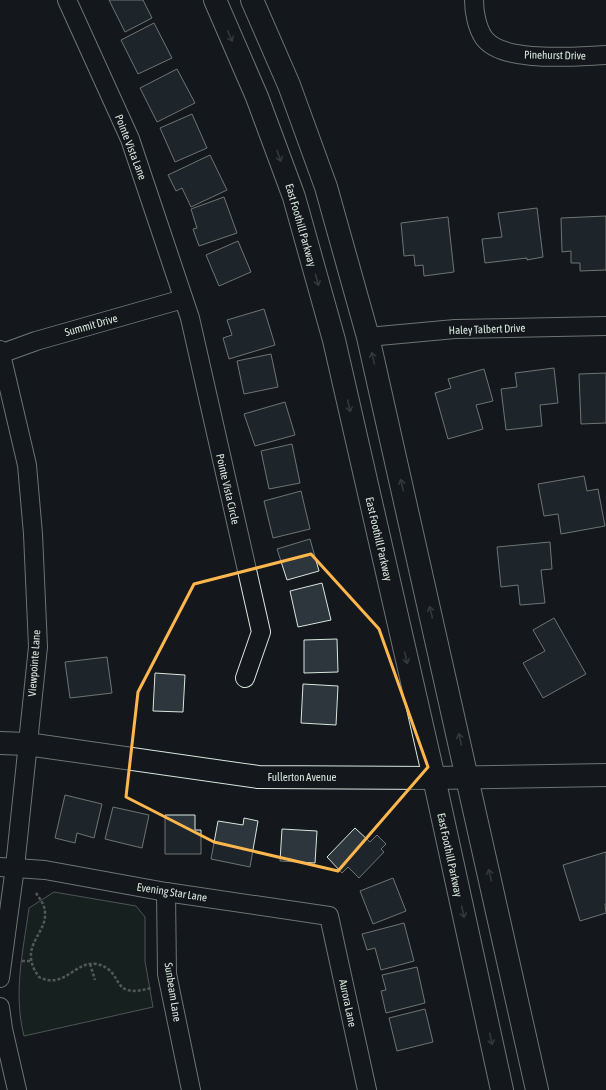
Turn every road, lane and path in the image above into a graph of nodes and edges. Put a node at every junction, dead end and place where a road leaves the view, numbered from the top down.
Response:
1 (66, 0) edge
2 (215, 0) edge
3 (252, 0) edge
4 (474, 0) edge
5 (606, 55) edge
6 (183, 299) junction
7 (606, 326) edge
8 (368, 337) junction
9 (0, 353) edge
10 (245, 678) dead end
11 (0, 744) edge
12 (27, 744) junction
13 (606, 775) edge
14 (468, 777) junction
15 (434, 778) junction
16 (8, 867) edge
17 (166, 892) junction
18 (36, 893) dead end
19 (329, 916) joint
20 (19, 960) dead end
21 (32, 961) junction
22 (90, 964) junction
23 (0, 978) edge
24 (95, 980) dead end
25 (152, 988) dead end
26 (0, 1006) edge
27 (2, 1030) edge
28 (17, 1090) edge
29 (191, 1090) edge
30 (367, 1090) edge
31 (502, 1090) edge
32 (537, 1090) edge

1 - 6 street, Pointe Vista Lane
2 -> 15 main road, East Foothill Parkway
3 - 8 main road
4 - 5 street, Pinehurst Drive
6 - 9 street, Summit Drive
6 - 10 street, Pointe Vista Circle
7 - 8 street, Haley Talbert Drive
14 -> 8 main road
9 - 12 street, Viewpointe Lane
11 - 12 main road, Fullerton Avenue
12 - 15 main road, Fullerton Avenue
12 - 16 street, Viewpointe Lane
13 - 14 main road, Fullerton Avenue
14 - 15 main road, Fullerton Avenue
32 -> 14 main road
15 -> 31 main road, East Foothill Parkway
16 - 17 street, Evening Star Lane
16 - 23 street, Viewpointe Lane
17 - 19 street, Evening Star Lane
17 - 29 street, Sunbeam Lane
18 - 21 path
19 - 30 street, Aurora Lane
20 - 21 path
21 - 22 path
22 - 24 path
22 - 25 path
26 - 27 street
27 - 28 street

